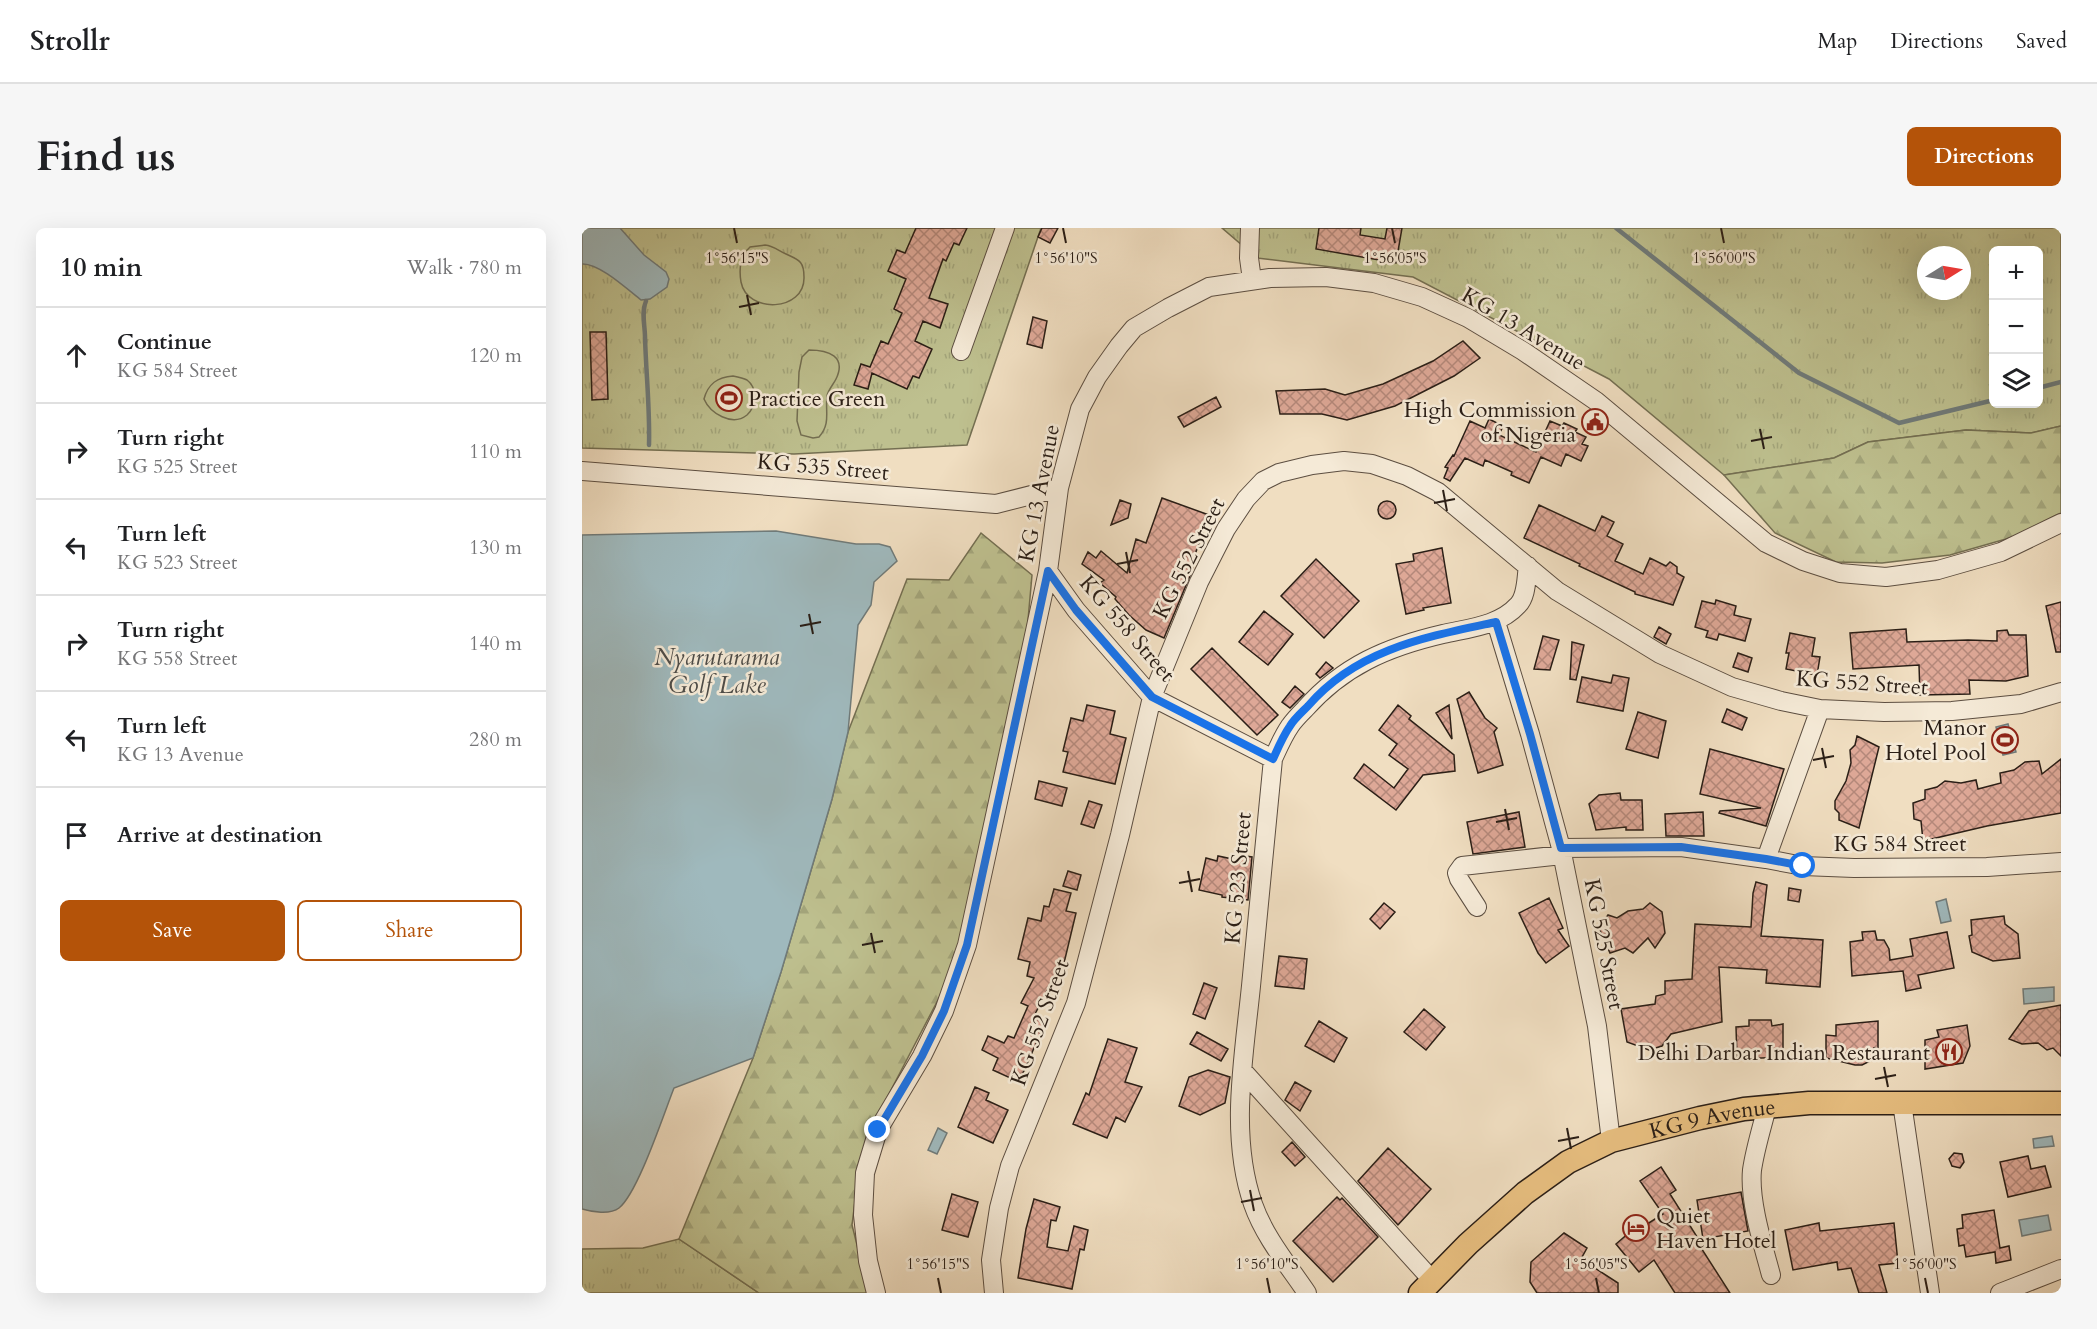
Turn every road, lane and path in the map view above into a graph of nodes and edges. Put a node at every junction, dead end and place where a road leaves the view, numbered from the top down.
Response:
1 (1005, 228) edge
2 (1250, 228) edge
3 (1252, 280) junction
4 (961, 351) dead end
5 (582, 471) edge
6 (1059, 488) junction
7 (2061, 523) edge
8 (1528, 566) junction
9 (1048, 571) junction
10 (1496, 622) junction
11 (2061, 692) edge
12 (1152, 697) junction
13 (1820, 709) junction
14 (1273, 759) junction
15 (1562, 851) junction
16 (1766, 859) junction
17 (2061, 862) edge
18 (1476, 908) dead end
19 (1243, 1071) junction
20 (1902, 1103) junction
21 (2061, 1103) edge
22 (1767, 1107) junction
23 (1611, 1141) junction
24 (2061, 1269) edge
25 (1771, 1275) dead end
26 (1426, 1286) edge
27 (876, 1293) edge
28 (993, 1293) edge
29 (1307, 1293) edge
30 (1930, 1293) edge
31 (2000, 1293) edge

1 - 4 street
2 - 3 street
3 - 6 street, KG 13 Avenue
3 - 7 street, KG 13 Avenue
5 - 6 street, KG 535 Street
6 - 9 street, KG 13 Avenue
8 - 10 street, KG 523 Street
8 - 12 street, KG 552 Street
8 - 13 street, KG 552 Street
9 - 12 street, KG 558 Street
9 - 27 street, KG 13 Avenue
10 - 14 street, KG 523 Street
10 - 15 street, KG 525 Street
11 - 13 street, KG 552 Street
12 - 14 street, KG 558 Street
12 - 28 street, KG 552 Street
13 - 16 street
14 - 19 street, KG 523 Street
15 - 16 street, KG 584 Street
15 - 18 street, KG 584 Street
15 - 23 street, KG 525 Street
16 - 17 street, KG 584 Street
19 - 26 street
19 - 29 street, KG 523 Street
20 - 21 main road, KG 9 Avenue
20 - 22 main road, KG 9 Avenue
20 - 30 street
22 - 23 main road, KG 9 Avenue
22 - 25 street
23 - 26 main road, KG 9 Avenue
24 - 31 street

